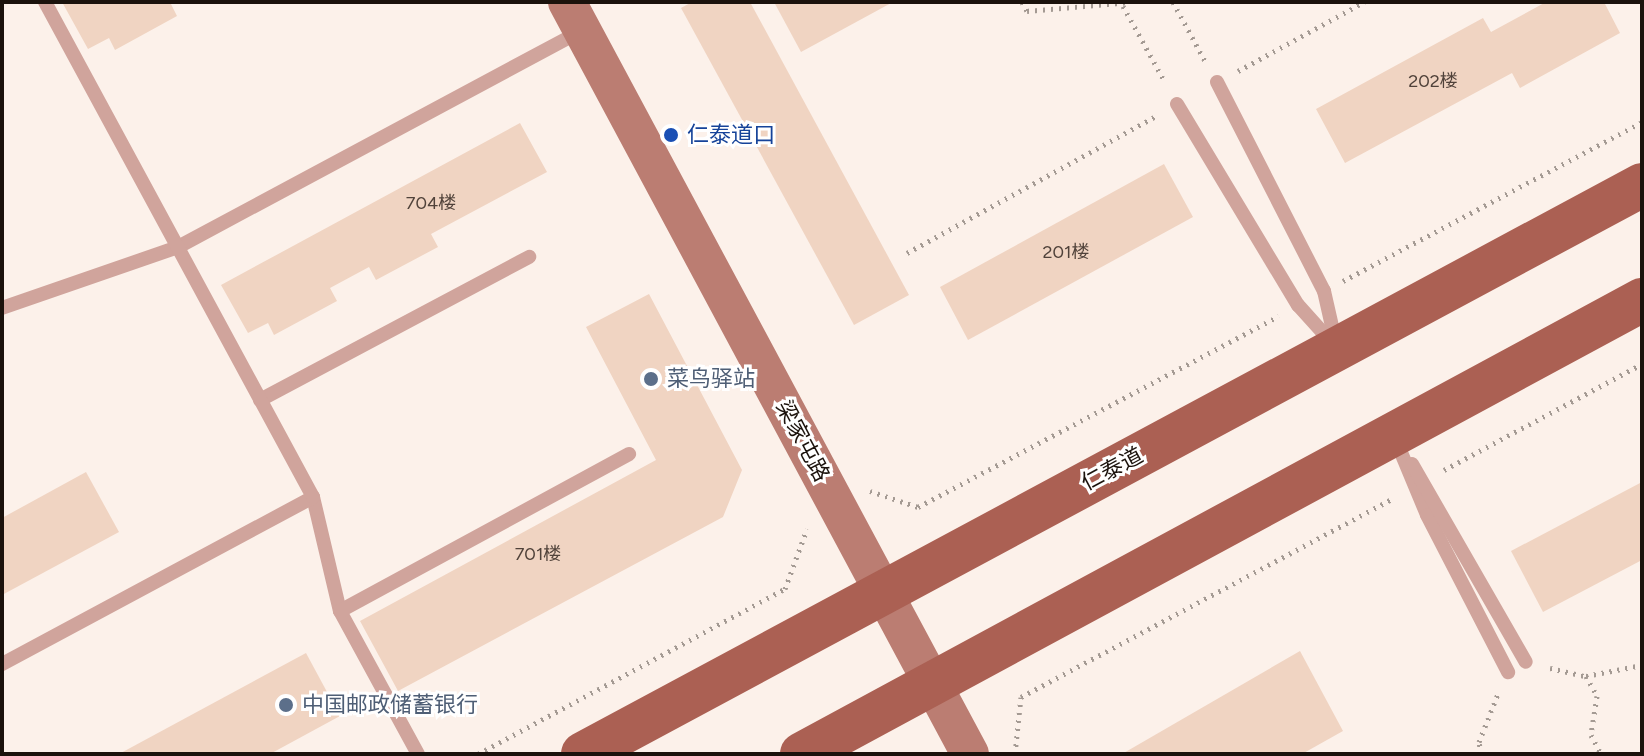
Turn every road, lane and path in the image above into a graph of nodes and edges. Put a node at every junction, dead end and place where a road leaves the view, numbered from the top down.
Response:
1 (45, 2) edge
2 (1022, 2) edge
3 (1131, 2) edge
4 (1173, 2) edge
5 (1364, 2) edge
6 (1123, 6) junction
7 (574, 16) edge
8 (1217, 82) junction
9 (1177, 104) junction
10 (1642, 122) edge
11 (1642, 185) edge
12 (178, 247) junction
13 (907, 253) dead end
14 (529, 257) dead end
15 (1324, 291) junction
16 (1642, 300) edge
17 (1298, 305) junction
18 (2, 308) edge
19 (1337, 348) junction
20 (1642, 364) edge
21 (260, 400) junction
22 (1395, 437) junction
23 (629, 454) dead end
24 (1419, 484) junction
25 (869, 490) dead end
26 (313, 497) junction
27 (809, 522) dead end
28 (883, 592) junction
29 (340, 611) junction
30 (1526, 662) joint
31 (2, 664) edge
32 (1642, 665) edge
33 (1508, 672) joint
34 (1586, 676) junction
35 (933, 684) junction
36 (418, 754) edge
37 (478, 754) edge
38 (583, 754) edge
39 (802, 754) edge
40 (970, 754) edge
41 (1015, 754) edge
42 (1481, 754) edge
43 (1601, 754) edge

1 - 12 lane
2 - 6 path
3 - 6 path
4 - 8 path
5 - 8 path
6 - 9 path
7 - 12 lane
7 - 28 street, 梁家屯路
8 - 15 lane
9 - 13 path
9 - 17 lane
10 - 15 path
11 - 19 main road, 仁泰道
12 - 18 lane
12 - 21 lane
14 - 21 lane
15 - 19 lane
16 - 22 main road
17 - 19 lane
17 - 25 path
19 - 28 main road, 仁泰道
20 - 24 path
21 - 26 lane
22 - 24 lane
22 - 35 main road
23 - 29 lane
24 - 30 lane
24 - 33 lane
24 - 41 path
26 - 29 lane
26 - 31 lane
27 - 37 path
28 - 35 street, 梁家屯路
28 - 38 main road, 仁泰道
29 - 36 lane
30 - 34 path
32 - 34 path
33 - 42 path
34 - 43 path
35 - 39 main road
35 - 40 street, 梁家屯路

